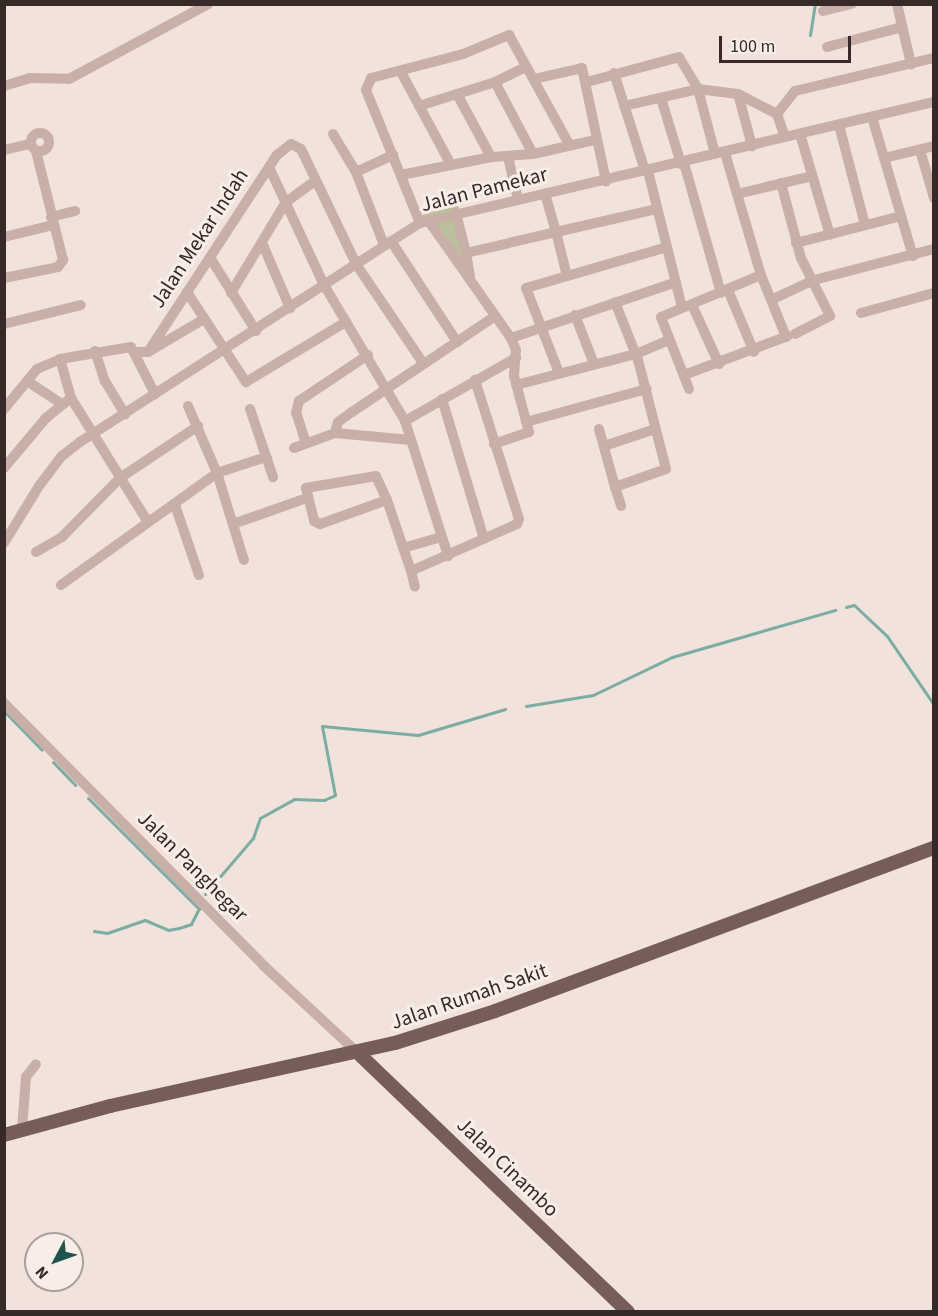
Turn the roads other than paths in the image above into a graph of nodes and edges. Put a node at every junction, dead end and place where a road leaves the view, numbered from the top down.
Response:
1 (208, 4) edge
2 (852, 4) edge
3 (897, 4) edge
4 (823, 11) dead end
5 (902, 27) junction
6 (827, 47) dead end
7 (933, 58) edge
8 (911, 64) junction
9 (524, 68) junction
10 (401, 72) junction
11 (614, 73) junction
12 (534, 80) junction
13 (495, 82) junction
14 (587, 82) junction
15 (4, 86) edge
16 (698, 89) junction
17 (457, 94) junction
18 (738, 94) junction
19 (661, 98) junction
20 (933, 102) edge
21 (419, 106) junction
22 (624, 106) junction
23 (777, 114) junction
24 (872, 117) junction
25 (839, 125) junction
26 (333, 134) dead end
27 (800, 134) junction
28 (785, 137) junction
29 (595, 140) junction
30 (569, 144) junction
31 (752, 146) junction
32 (933, 146) edge
33 (4, 150) edge
34 (920, 150) junction
35 (720, 153) junction
36 (533, 154) junction
37 (393, 155) junction
38 (491, 157) junction
39 (508, 157) junction
40 (884, 158) junction
41 (683, 163) junction
42 (451, 165) junction
43 (268, 167) junction
44 (646, 171) junction
45 (356, 172) junction
46 (401, 176) junction
47 (812, 176) junction
48 (315, 181) junction
49 (606, 181) junction
50 (781, 183) junction
51 (545, 194) junction
52 (736, 194) junction
53 (933, 198) edge
54 (518, 199) junction
55 (286, 202) junction
56 (657, 209) junction
57 (75, 211) dead end
58 (456, 213) junction
59 (901, 216) junction
60 (52, 221) junction
61 (424, 221) junction
62 (865, 225) junction
63 (556, 232) junction
64 (830, 235) junction
65 (4, 237) edge
66 (388, 243) junction
67 (796, 243) junction
68 (262, 245) junction
69 (667, 247) junction
70 (933, 249) edge
71 (466, 254) junction
72 (913, 256) junction
73 (211, 259) junction
74 (356, 264) junction
75 (761, 275) junction
76 (567, 276) junction
77 (5, 277) edge
78 (471, 279) junction
79 (813, 280) junction
80 (676, 282) junction
81 (324, 285) junction
82 (724, 291) junction
83 (187, 292) junction
84 (231, 293) junction
85 (933, 293) edge
86 (773, 299) junction
87 (615, 302) junction
88 (81, 305) dead end
89 (687, 306) junction
90 (290, 308) junction
91 (861, 314) dead end
92 (575, 315) junction
93 (494, 317) junction
94 (204, 319) junction
95 (346, 322) junction
96 (4, 324) edge
97 (541, 326) junction
98 (256, 331) junction
99 (790, 336) junction
100 (511, 338) junction
101 (669, 340) junction
102 (457, 342) junction
103 (95, 351) junction
104 (224, 351) junction
105 (142, 352) junction
106 (754, 352) junction
107 (636, 354) junction
108 (368, 355) junction
109 (516, 358) junction
110 (60, 359) junction
111 (423, 363) junction
112 (594, 364) junction
113 (719, 364) junction
114 (559, 373) junction
115 (684, 375) junction
116 (475, 380) junction
117 (27, 381) junction
118 (516, 385) junction
119 (647, 389) junction
120 (689, 389) dead end
121 (387, 390) junction
122 (155, 394) junction
123 (442, 399) junction
124 (66, 401) junction
125 (188, 406) dead end
126 (4, 409) edge
127 (250, 409) dead end
128 (125, 414) junction
129 (405, 421) junction
130 (526, 422) junction
131 (198, 426) junction
132 (599, 429) dead end
133 (656, 429) junction
134 (335, 433) junction
135 (94, 435) junction
136 (411, 440) junction
137 (306, 443) junction
138 (494, 444) junction
139 (604, 446) junction
140 (294, 448) dead end
141 (266, 457) junction
142 (4, 468) edge
143 (217, 473) junction
144 (273, 477) dead end
145 (120, 478) junction
146 (615, 487) junction
147 (307, 498) junction
148 (387, 500) junction
149 (175, 505) junction
150 (621, 506) dead end
151 (148, 522) junction
152 (233, 524) junction
153 (441, 537) junction
154 (484, 539) junction
155 (4, 543) edge
156 (403, 548) junction
157 (36, 552) dead end
158 (447, 556) junction
159 (244, 560) dead end
160 (411, 571) junction
161 (199, 575) dead end
162 (61, 585) dead end
163 (415, 587) dead end
164 (4, 703) edge
165 (933, 848) edge
166 (358, 1053) junction
167 (36, 1064) dead end
168 (22, 1129) junction
169 (4, 1135) edge
170 (628, 1311) edge

1 - 15 street
2 - 4 street
3 - 5 street
5 - 6 street
5 - 8 street
7 - 8 street
8 - 23 street
9 - 10 street
9 - 12 street
9 - 13 street
10 - 21 street
10 - 37 street
11 - 14 street
11 - 16 street
11 - 22 street
12 - 14 street
12 - 30 street
13 - 17 street
13 - 36 street
14 - 29 street
16 - 18 street
16 - 19 street
16 - 35 street
17 - 21 street
17 - 38 street
18 - 23 street
18 - 31 street
19 - 22 street
19 - 41 street
20 - 24 street, Jalan Pamekar
21 - 42 street
22 - 44 street
23 - 28 street
24 - 25 street, Jalan Pamekar
24 - 40 street
25 - 27 street, Jalan Pamekar
25 - 62 street
26 - 45 street
27 - 28 street, Jalan Pamekar
27 - 47 street
28 - 31 street, Jalan Pamekar
29 - 30 street
29 - 49 street
30 - 36 street
31 - 35 street, Jalan Pamekar
32 - 34 street
33 - 60 street
34 - 40 street
34 - 53 street
35 - 41 street, Jalan Pamekar
35 - 52 street
36 - 39 street
37 - 45 street
37 - 46 street
38 - 39 street
38 - 42 street
39 - 54 street
40 - 59 street
41 - 44 street, Jalan Pamekar
41 - 82 street
42 - 46 street
43 - 48 street, Jalan Mekar Indah
43 - 55 street
43 - 73 street, Jalan Mekar Indah
44 - 49 street, Jalan Pamekar
44 - 56 street
45 - 66 street
46 - 61 street
47 - 50 street
47 - 64 street
48 - 55 street
48 - 74 street
49 - 51 street, Jalan Pamekar
50 - 52 street
50 - 67 street
51 - 54 street, Jalan Pamekar
51 - 63 street
52 - 75 street
54 - 58 street, Jalan Pamekar
55 - 68 street
55 - 81 street
56 - 63 street
56 - 69 street
57 - 60 street
58 - 61 street, Jalan Pamekar
58 - 71 street
59 - 62 street
59 - 72 street
60 - 65 street
60 - 77 street
61 - 66 street, Jalan Pamekar
61 - 78 street
62 - 64 street
63 - 71 street
63 - 76 street
64 - 67 street
66 - 74 street, Jalan Pamekar
66 - 102 street
67 - 79 street
68 - 84 street
68 - 90 street
69 - 76 street
69 - 80 street
70 - 72 street
71 - 78 street
72 - 79 street
73 - 83 street, Jalan Mekar Indah
73 - 84 street
74 - 81 street, Jalan Pamekar
74 - 111 street
75 - 82 street
75 - 86 street
76 - 97 street
78 - 93 street
79 - 86 street
79 - 99 street
80 - 87 street
80 - 89 street
81 - 90 street, Jalan Pamekar
81 - 95 street
82 - 89 street
82 - 106 street
83 - 94 street
83 - 105 street, Jalan Mekar Indah
84 - 98 street
85 - 91 street
86 - 99 street
87 - 92 street
87 - 107 street
88 - 96 street
89 - 101 street
89 - 113 street
90 - 98 street, Jalan Pamekar
92 - 97 street
92 - 112 street
93 - 100 street
93 - 102 street
94 - 104 street
94 - 105 street
95 - 104 street
95 - 108 street
97 - 100 street
97 - 114 street
98 - 104 street, Jalan Pamekar
99 - 106 street
100 - 109 street
101 - 107 street
101 - 115 street
102 - 111 street
103 - 105 street
103 - 110 street
103 - 128 street
104 - 122 street, Jalan Pamekar
105 - 122 street
106 - 113 street
107 - 112 street
107 - 119 street
108 - 121 street
108 - 137 street
109 - 116 street
109 - 118 street
110 - 117 street
110 - 124 street
111 - 121 street
112 - 114 street
113 - 115 street
114 - 118 street
115 - 120 street
116 - 123 street
116 - 138 street
117 - 124 street
117 - 126 street
118 - 130 street
119 - 130 street
119 - 133 street
121 - 129 street
121 - 134 street
122 - 128 street, Jalan Pamekar
123 - 129 street
123 - 154 street
124 - 135 street
124 - 142 street
125 - 131 street
127 - 141 street
128 - 135 street, Jalan Pamekar
129 - 136 street
130 - 138 street
131 - 143 street
131 - 145 street
132 - 139 street
133 - 139 street
133 - 146 street
134 - 136 street
134 - 137 street
135 - 145 street
135 - 155 street, Jalan Pamekar
136 - 153 street
137 - 140 street
138 - 154 street
139 - 146 street
141 - 143 street
141 - 144 street
143 - 149 street
143 - 152 street
145 - 151 street
145 - 157 street
146 - 150 street
147 - 148 street
147 - 148 street
147 - 152 street
148 - 156 street
149 - 151 street
149 - 161 street
151 - 162 street
152 - 159 street
153 - 156 street
153 - 158 street
154 - 158 street
156 - 160 street
158 - 160 street
160 - 163 street
164 - 166 street, Jalan Panghegar
165 - 166 main road, Jalan Rumah Sakit
166 - 168 main road, Jalan Rumah Sakit
166 - 170 main road, Jalan Cinambo
167 - 168 street
168 - 169 main road, Jalan Rumah Sakit

